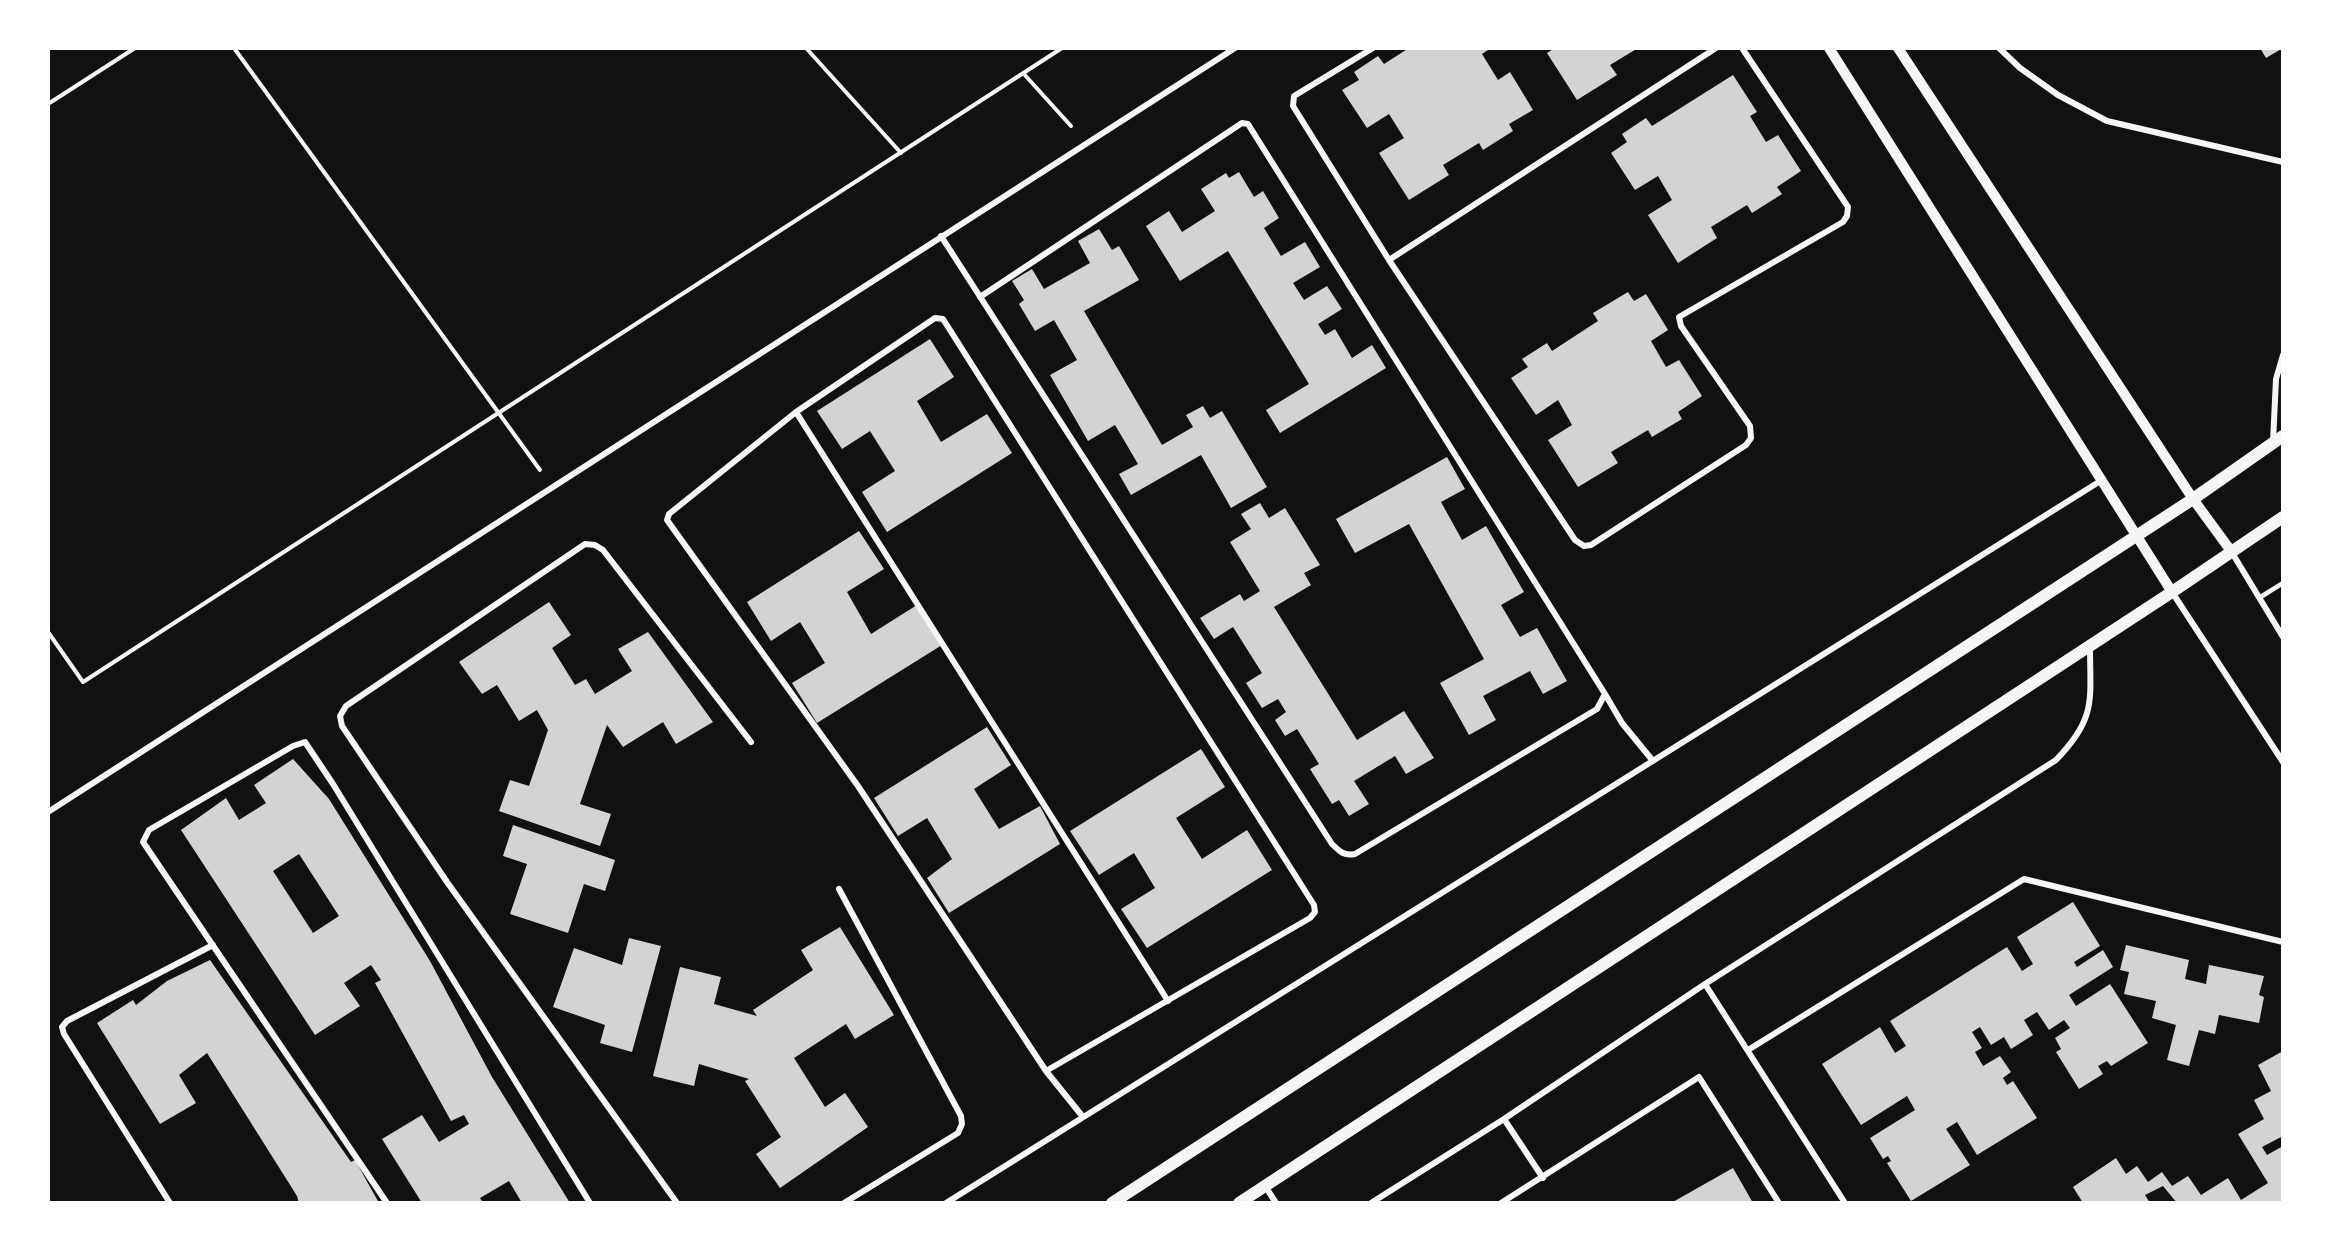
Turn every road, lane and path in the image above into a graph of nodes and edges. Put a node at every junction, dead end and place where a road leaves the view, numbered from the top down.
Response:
1 (135, 48) edge
2 (234, 48) edge
3 (806, 48) edge
4 (1062, 48) edge
5 (1235, 48) edge
6 (1373, 48) edge
7 (1716, 48) edge
8 (1742, 48) edge
9 (1829, 48) edge
10 (1898, 48) edge
11 (2000, 48) edge
12 (1023, 73) junction
13 (48, 104) edge
14 (1086, 143) junction
15 (901, 153) junction
16 (2283, 162) edge
17 (941, 236) junction
18 (1389, 260) junction
19 (980, 297) junction
20 (2283, 355) edge
21 (796, 412) junction
22 (500, 414) junction
23 (2278, 439) edge
24 (2102, 480) junction
25 (552, 487) junction
26 (2193, 499) junction
27 (2283, 517) edge
28 (2136, 535) junction
29 (2231, 551) junction
30 (2283, 583) edge
31 (2172, 592) junction
32 (2259, 598) junction
33 (48, 632) edge
34 (2283, 638) edge
35 (2090, 646) junction
36 (1605, 694) junction
37 (751, 742) dead end
38 (1653, 761) junction
39 (2283, 762) edge
40 (48, 812) edge
41 (839, 889) dead end
42 (2283, 942) edge
43 (213, 945) junction
44 (1705, 984) junction
45 (1168, 1000) junction
46 (1748, 1050) junction
47 (1046, 1071) junction
48 (1083, 1117) junction
49 (1504, 1119) junction
50 (1543, 1178) junction
51 (1265, 1186) junction
52 (170, 1203) edge
53 (387, 1203) edge
54 (590, 1203) edge
55 (677, 1203) edge
56 (844, 1203) edge
57 (946, 1203) edge
58 (1112, 1203) edge
59 (1239, 1203) edge
60 (1276, 1203) edge
61 (1371, 1203) edge
62 (1501, 1203) edge
63 (1779, 1203) edge
64 (1845, 1203) edge

1 - 13 path
2 - 22 path
3 - 15 path
4 - 12 path
5 - 14 street
6 - 18 street
7 - 18 street
8 - 18 street
9 - 24 street
10 - 26 street
11 - 16 street
12 - 14 path
12 - 15 path
14 - 17 street
15 - 22 path
17 - 19 street
17 - 25 street
19 - 36 street
19 - 36 street
20 - 23 street
21 - 45 street
21 - 45 street
21 - 47 street
22 - 25 path
22 - 33 path
23 - 26 main road
24 - 28 street
24 - 38 street
25 - 40 street
26 - 28 main road
26 - 29 street
27 - 29 main road
28 - 31 street
28 - 58 main road
29 - 31 main road
29 - 32 street
30 - 32 lane
31 - 35 main road
31 - 39 street
32 - 34 street
35 - 44 street
35 - 51 main road
36 - 38 street
37 - 55 street
38 - 48 street
41 - 56 street
42 - 46 street
43 - 52 street
43 - 53 street
43 - 54 street
44 - 46 street
44 - 49 street
45 - 47 street
46 - 64 street
47 - 48 street
48 - 57 street
49 - 50 street
49 - 61 street
50 - 62 street
50 - 63 street
51 - 59 main road
51 - 60 street

